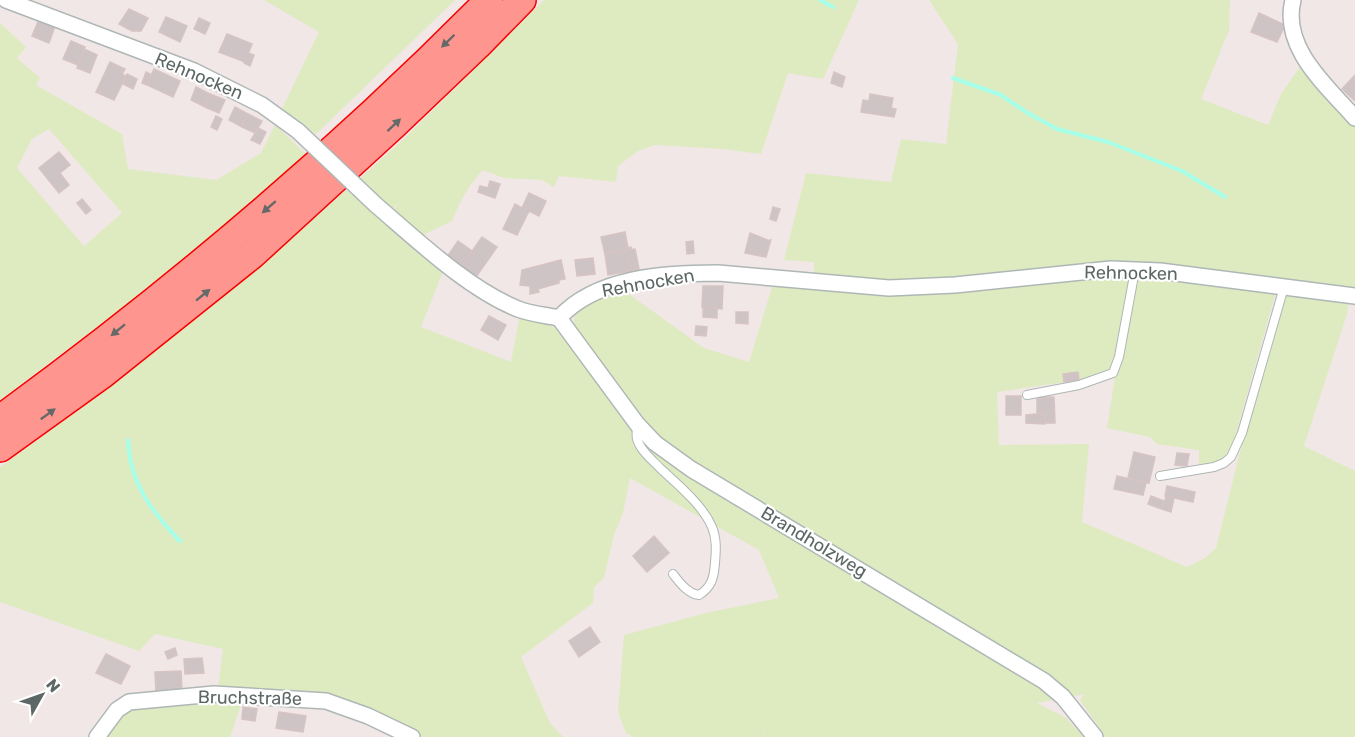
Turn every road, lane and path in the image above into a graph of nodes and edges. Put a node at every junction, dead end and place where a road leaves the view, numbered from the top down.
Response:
1 (6, 0) edge
2 (489, 0) edge
3 (522, 0) edge
4 (1293, 0) edge
5 (1355, 118) edge
6 (1135, 270) junction
7 (1284, 287) junction
8 (1355, 296) edge
9 (559, 318) junction
10 (1026, 395) dead end
11 (0, 419) edge
12 (637, 424) junction
13 (0, 448) edge
14 (1160, 476) dead end
15 (673, 574) dead end
16 (97, 737) edge
17 (412, 737) edge
18 (1095, 737) edge

1 - 9 street, Rehnocken, bridge
2 -> 11 highway
13 -> 3 highway
4 - 5 street
6 - 7 street, Rehnocken
6 - 9 street, Rehnocken
6 - 10 lane
7 - 8 street, Rehnocken
7 - 14 lane
9 - 12 street, Brandholzweg
12 - 15 lane
12 - 18 street, Brandholzweg
16 - 17 street, Bruchstraße

